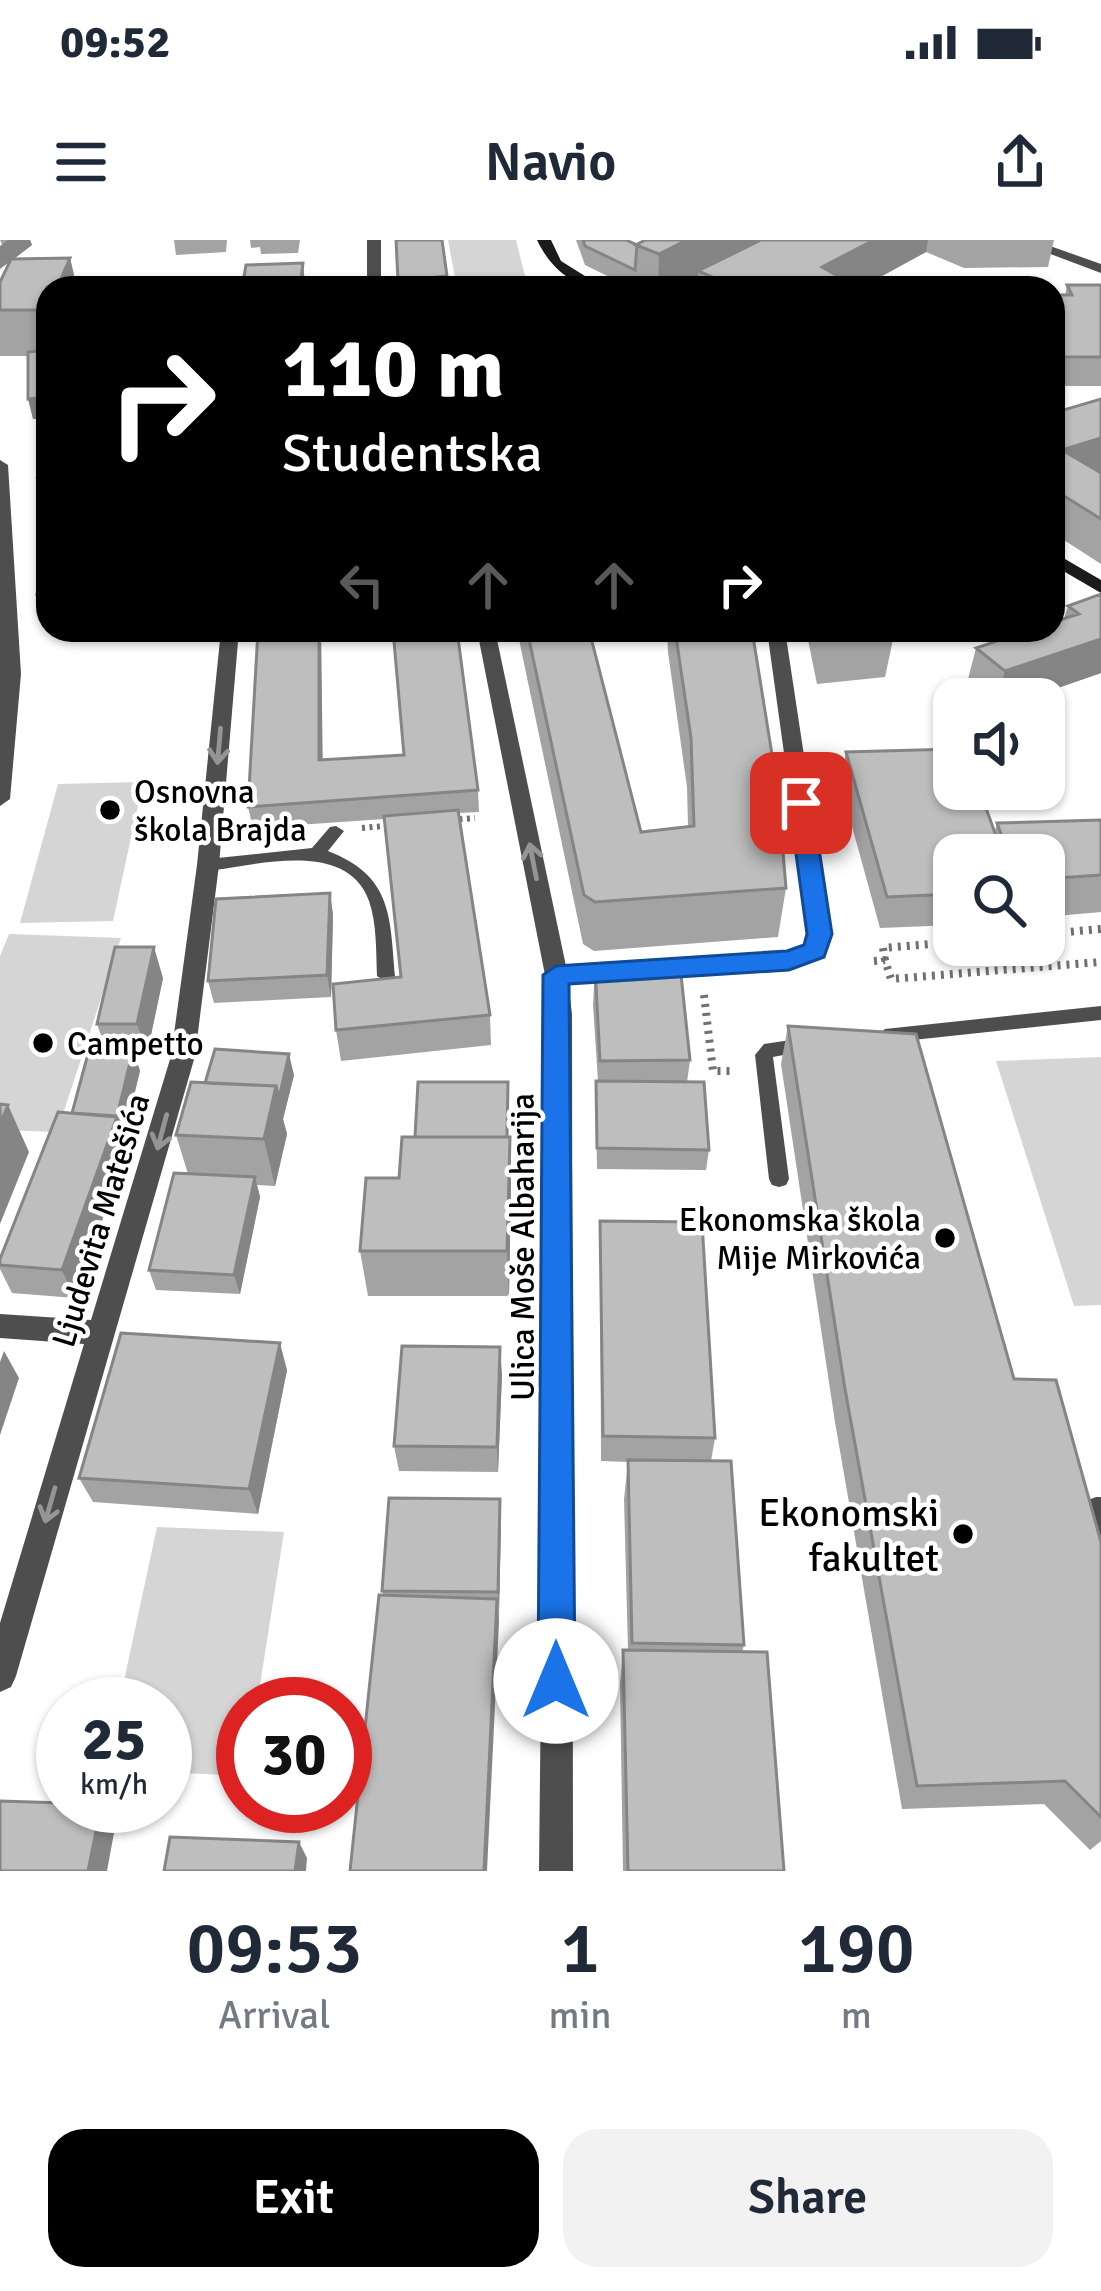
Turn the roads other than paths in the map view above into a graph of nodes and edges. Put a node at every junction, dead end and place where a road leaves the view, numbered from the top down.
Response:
1 (374, 240) edge
2 (544, 240) edge
3 (1020, 240) edge
4 (1060, 255) junction
5 (1030, 260) dead end
6 (1101, 269) edge
7 (374, 276) edge
8 (577, 276) edge
9 (0, 465) edge
10 (4, 558) edge
11 (1065, 565) edge
12 (1101, 588) edge
13 (229, 642) edge
14 (488, 642) edge
15 (778, 642) edge
16 (0, 799) edge
17 (336, 830) dead end
18 (317, 853) junction
19 (208, 865) junction
20 (556, 975) junction
21 (386, 976) edge
22 (1101, 1013) edge
23 (864, 1039) edge
24 (817, 1044) edge
25 (778, 1179) dead end
26 (0, 1326) edge
27 (100, 1333) junction
28 (1101, 1508) edge
29 (1101, 1526) edge
30 (0, 1676) edge
31 (556, 1871) edge

1 - 7 street
2 - 8 main road
3 - 4 street
4 - 5 lane
4 - 6 street
9 - 10 street
10 - 16 street
11 - 12 main road
13 -> 19 street, Ljudevita Matešića
20 -> 14 street, Ulica Moše Albaharija
15 - 20 street
17 - 18 lane
18 - 19 lane
18 - 21 lane
19 -> 27 street, Ljudevita Matešića
20 - 31 street, Ulica Moše Albaharija
22 - 23 lane
24 - 25 lane
26 - 27 street
27 -> 30 street, Ljudevita Matešića
28 - 29 lane

